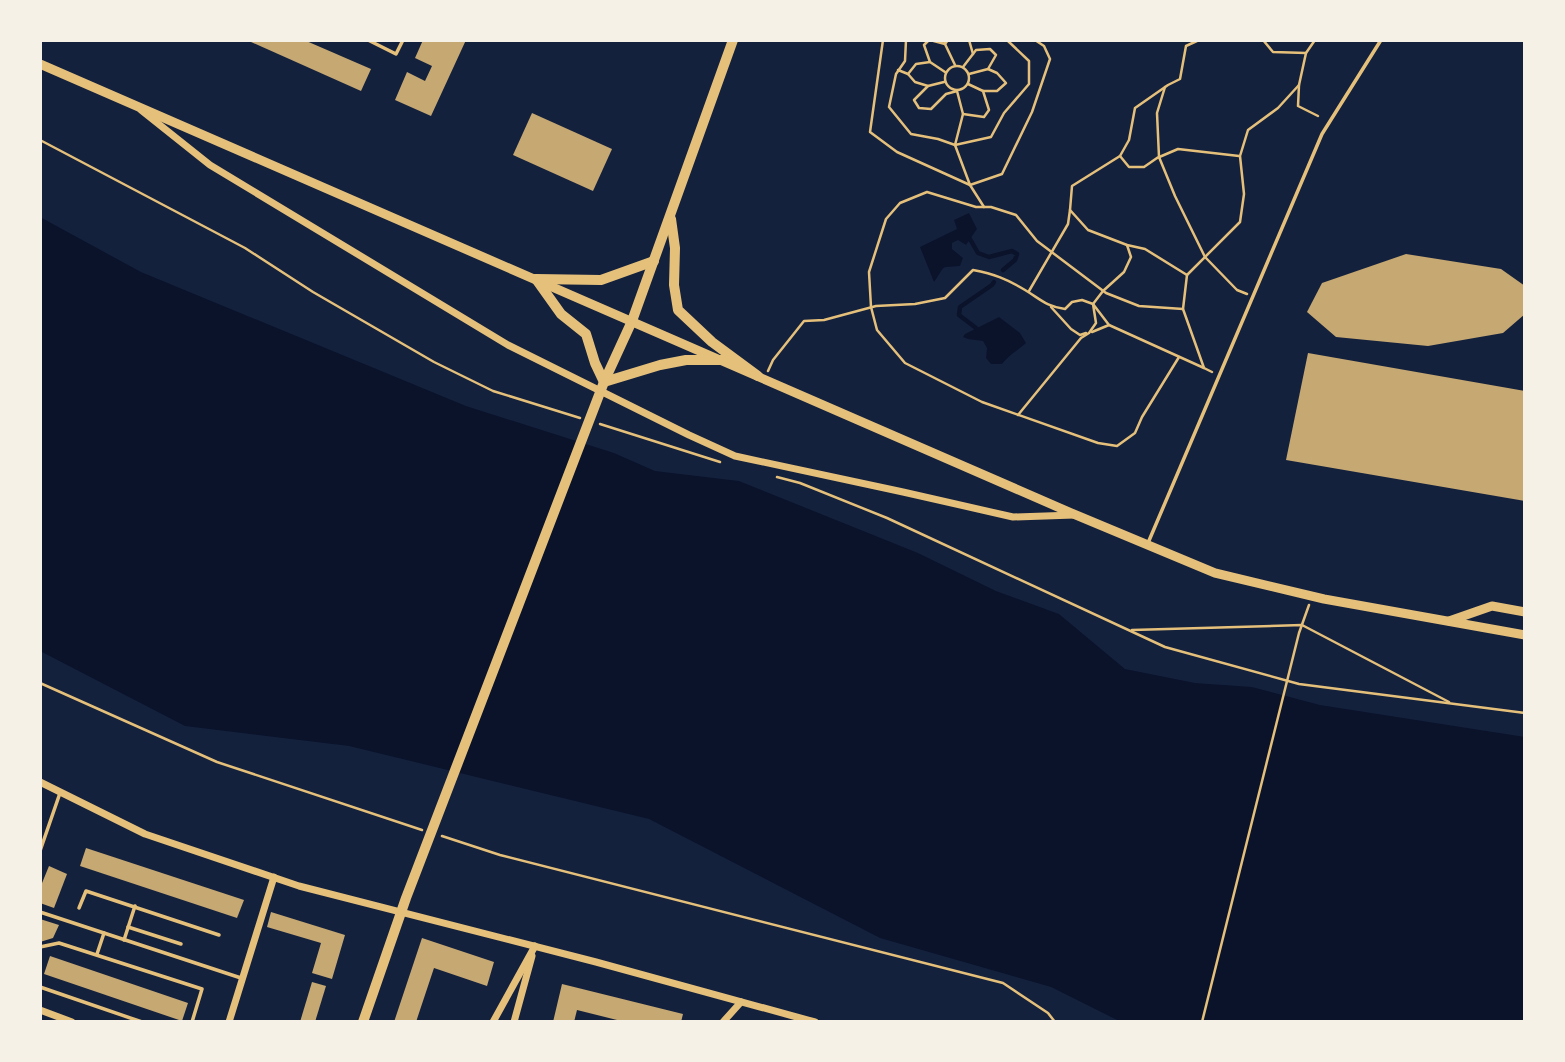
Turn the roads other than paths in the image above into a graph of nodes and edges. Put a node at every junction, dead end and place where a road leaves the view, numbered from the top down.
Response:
1 (368, 40) edge
2 (402, 40) edge
3 (733, 40) edge
4 (1381, 40) edge
5 (40, 64) edge
6 (133, 103) junction
7 (670, 215) junction
8 (654, 261) junction
9 (536, 279) junction
10 (632, 321) junction
11 (722, 360) junction
12 (761, 377) junction
13 (604, 382) junction
14 (1076, 515) junction
15 (1148, 545) junction
16 (1525, 612) edge
17 (1448, 621) junction
18 (1525, 635) edge
19 (40, 782) edge
20 (61, 792) junction
21 (40, 851) edge
22 (274, 877) junction
23 (135, 906) junction
24 (79, 908) dead end
25 (401, 911) junction
26 (40, 912) edge
27 (128, 927) junction
28 (104, 933) junction
29 (219, 935) dead end
30 (124, 940) junction
31 (181, 944) dead end
32 (535, 946) junction
33 (40, 947) edge
34 (97, 955) junction
35 (242, 979) junction
36 (40, 987) edge
37 (741, 1002) junction
38 (40, 1010) edge
39 (72, 1022) edge
40 (142, 1022) edge
41 (192, 1022) edge
42 (229, 1022) edge
43 (363, 1022) edge
44 (493, 1022) edge
45 (514, 1022) edge
46 (723, 1022) edge
47 (815, 1022) edge

1 - 2 lane
3 - 7 main road
4 - 15 lane
5 - 6 street
6 - 9 street
6 - 14 street
7 - 8 main road
7 - 12 main road
8 - 9 main road
8 - 10 main road
9 - 10 street
9 - 13 main road
10 - 11 street
10 - 13 main road
11 - 12 street
11 - 13 main road
12 - 14 street
13 - 25 main road
14 - 15 street
15 - 17 street
16 - 17 street
17 - 18 street
19 - 20 street
20 - 21 lane
20 - 22 street
22 - 25 street
22 - 35 street
23 - 24 lane
23 - 27 lane
23 - 29 lane
25 - 32 street
25 - 43 main road
26 - 28 lane
27 - 30 lane
27 - 31 lane
28 - 30 lane
28 - 34 lane
30 - 35 lane
32 - 37 street
32 - 44 street
32 - 45 street
33 - 34 lane
34 - 41 lane
35 - 42 street
36 - 40 lane
37 - 46 street
37 - 47 street
38 - 39 street

